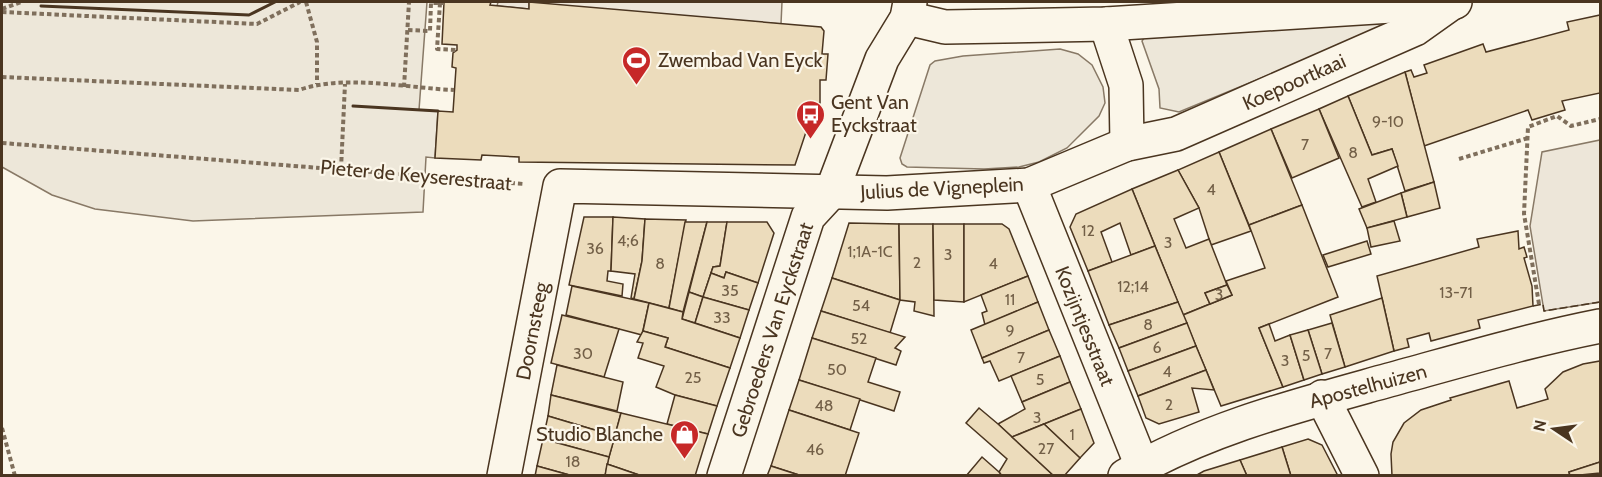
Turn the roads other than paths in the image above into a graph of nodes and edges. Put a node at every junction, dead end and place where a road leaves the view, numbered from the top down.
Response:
1 (1454, 2) edge
2 (909, 10) edge
3 (1106, 24) junction
4 (1127, 144) junction
5 (1029, 185) junction
6 (832, 191) junction
7 (1600, 326) edge
8 (1322, 397) junction
9 (1133, 471) edge
10 (504, 476) edge
11 (724, 476) edge
12 (1362, 476) edge

1 - 3 street, Koepoortkaai
1 - 4 street, Koepoortkaai
2 - 3 street, Julius de Vigneplein
2 - 6 street, Julius de Vigneplein
3 - 4 street
4 - 5 street, Julius de Vigneplein
5 - 6 street, Julius de Vigneplein
5 - 9 street, Kozijntjesstraat
6 - 10 street, Doornsteeg
6 - 11 street, Gebroeders Van Eyckstraat
7 - 8 street, Apostelhuizen
8 - 9 street, Apostelhuizen
8 - 12 street

